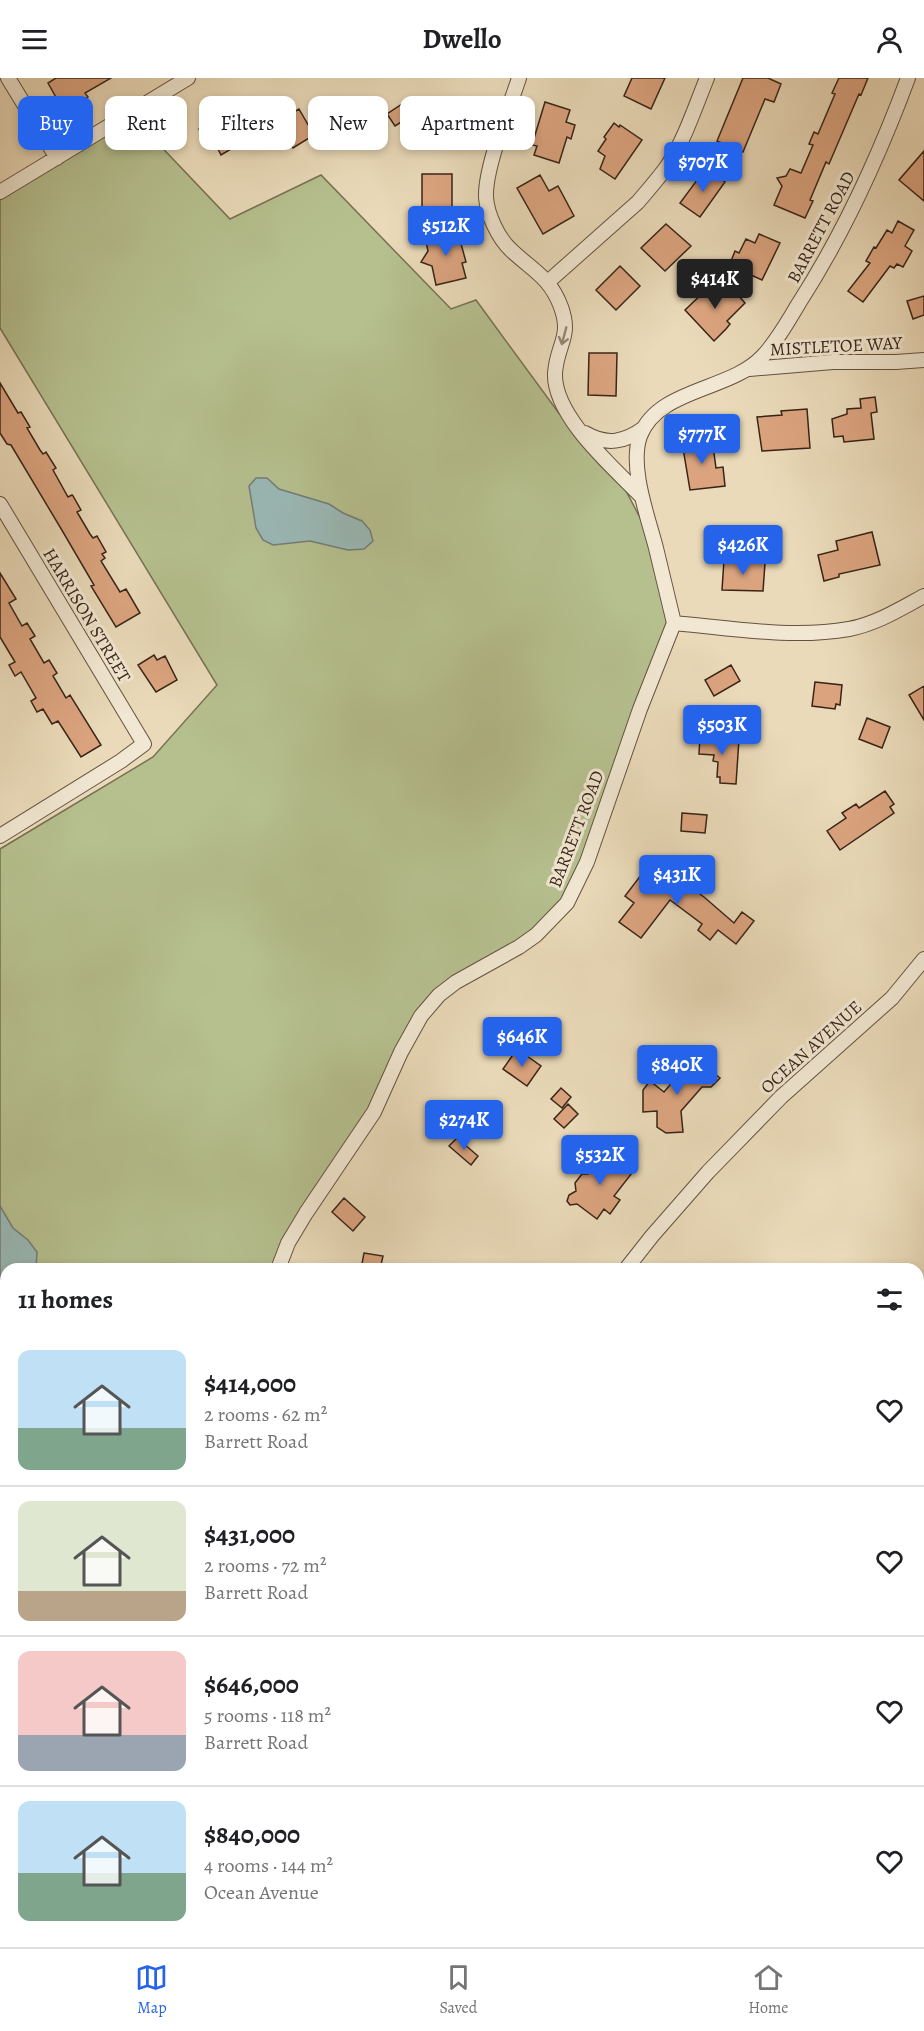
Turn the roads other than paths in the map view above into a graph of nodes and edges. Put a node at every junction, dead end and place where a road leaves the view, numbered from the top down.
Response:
1 (8, 78) edge
2 (188, 78) edge
3 (519, 78) edge
4 (707, 78) edge
5 (908, 78) edge
6 (57, 158) junction
7 (0, 192) edge
8 (549, 281) junction
9 (924, 360) edge
10 (749, 369) junction
11 (646, 426) junction
12 (580, 430) junction
13 (642, 497) junction
14 (0, 504) edge
15 (924, 596) edge
16 (674, 623) junction
17 (0, 836) edge
18 (924, 959) edge
19 (280, 1263) edge
20 (631, 1263) edge

1 - 6 street
2 - 6 street
3 - 8 street
4 - 8 street
5 - 10 street, BARRETT ROAD
6 - 7 street
8 -> 12 street
9 - 10 street, MISTLETOE WAY
10 - 11 street, BARRETT ROAD
11 - 12 street, BARRETT ROAD
11 - 13 street
12 - 13 street
13 - 16 street
14 - 17 street, HARRISON STREET
15 - 16 street
16 - 19 street, BARRETT ROAD
18 - 20 street, OCEAN AVENUE

